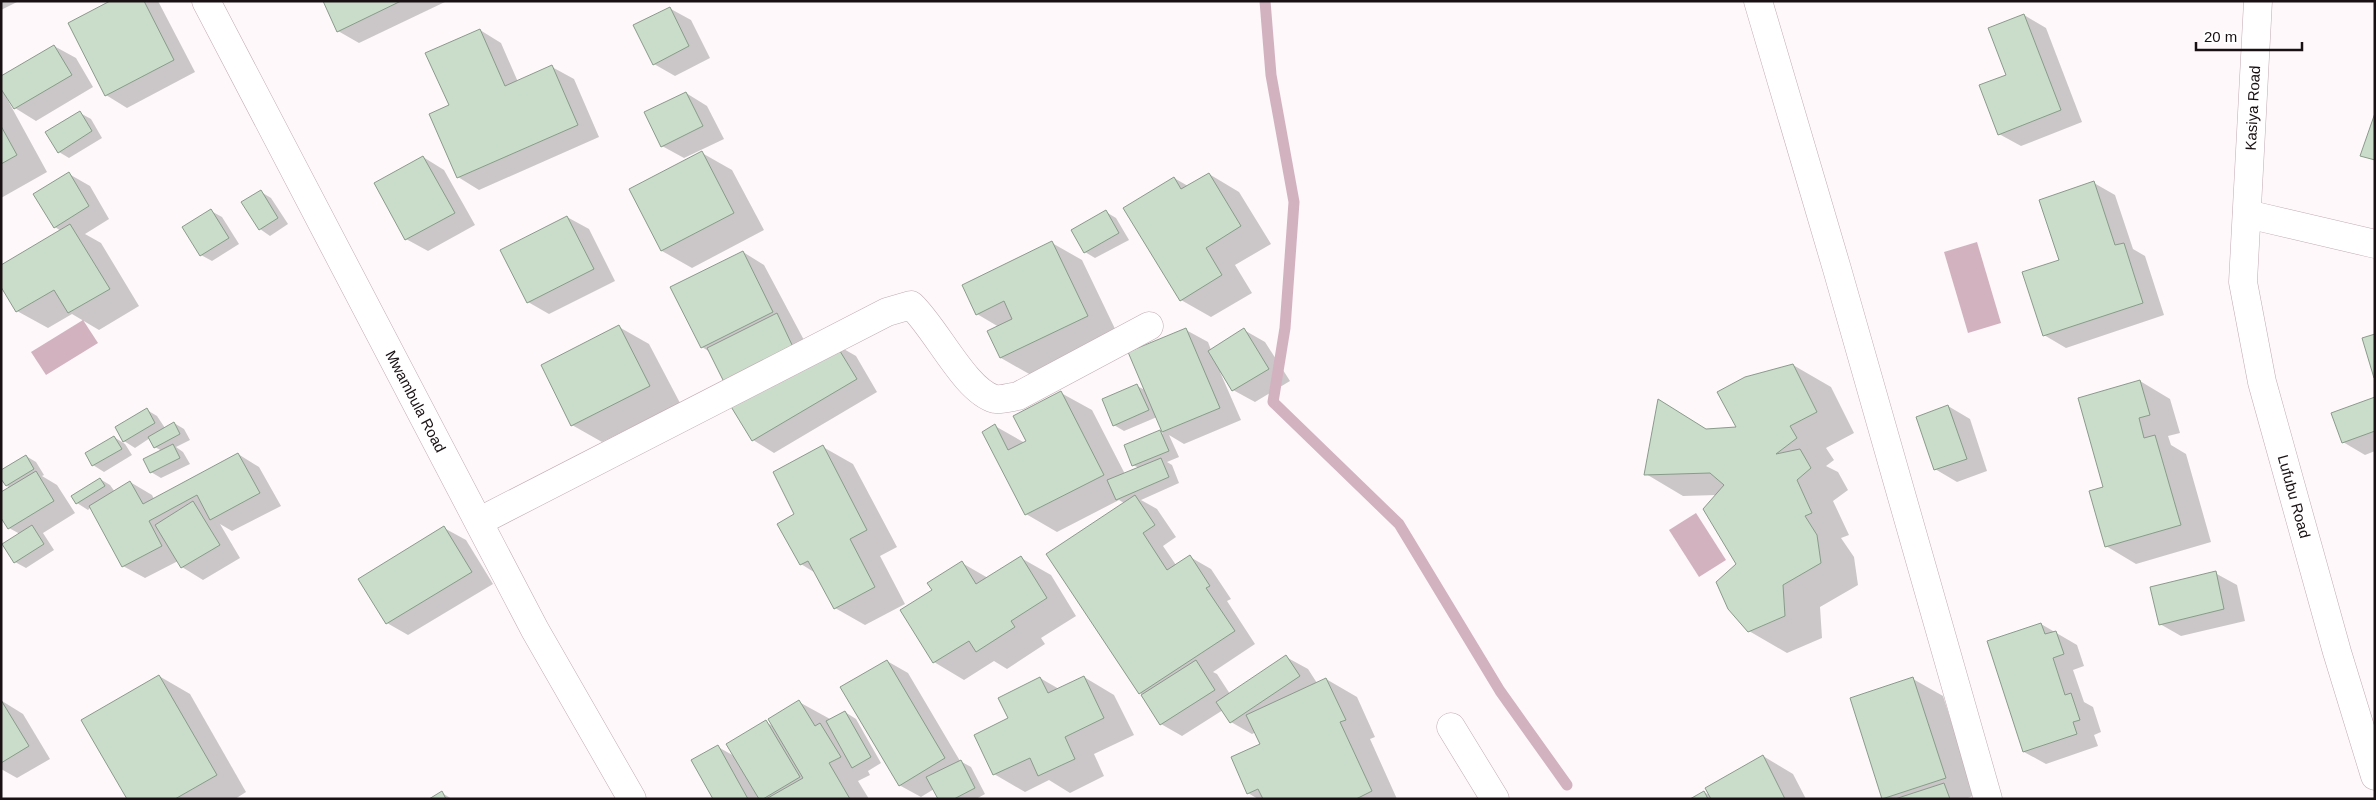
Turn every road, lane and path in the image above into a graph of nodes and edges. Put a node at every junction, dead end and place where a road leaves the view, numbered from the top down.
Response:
1 (206, 1) edge
2 (1758, 1) edge
3 (2258, 1) edge
4 (2247, 214) junction
5 (2375, 244) edge
6 (1149, 326) dead end
7 (480, 522) junction
8 (1451, 727) dead end
9 (2375, 776) edge
10 (632, 799) edge
11 (1495, 799) edge
12 (1988, 799) edge

1 - 7 street, Mwambula Road
2 - 12 street
3 - 4 street, Kasiya Road
4 - 5 street
4 - 9 street, Lufubu Road
6 - 7 street
7 - 10 street, Mwambula Road
8 - 11 street

